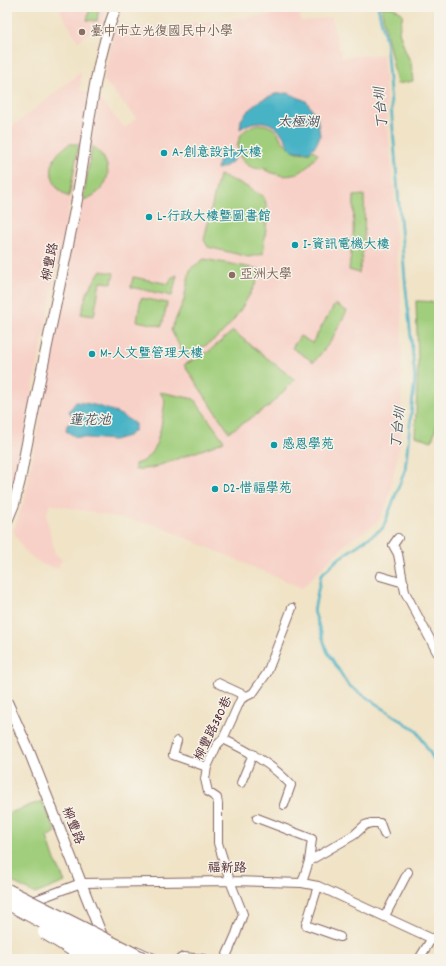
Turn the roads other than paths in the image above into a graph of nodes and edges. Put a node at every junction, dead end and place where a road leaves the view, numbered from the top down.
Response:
1 (116, 7) edge
2 (7, 521) edge
3 (398, 538) dead end
4 (380, 576) dead end
5 (404, 583) junction
6 (292, 608) dead end
7 (439, 656) edge
8 (218, 683) dead end
9 (246, 696) junction
10 (7, 702) edge
11 (223, 739) junction
12 (177, 741) dead end
13 (253, 754) junction
14 (207, 767) junction
15 (241, 783) dead end
16 (284, 805) dead end
17 (257, 818) dead end
18 (384, 834) dead end
19 (309, 861) junction
20 (408, 872) dead end
21 (230, 881) junction
22 (81, 883) junction
23 (302, 883) junction
24 (318, 886) junction
25 (7, 891) edge
26 (7, 902) edge
27 (7, 910) edge
28 (385, 916) junction
29 (101, 934) junction
30 (340, 937) dead end
31 (436, 940) edge
32 (89, 959) edge
33 (112, 959) edge
34 (142, 959) edge
35 (156, 959) edge
36 (180, 959) edge
37 (204, 959) edge
38 (224, 959) edge
39 (419, 959) edge

1 - 2 street, 柳豐路
3 - 5 street
4 - 5 street
5 - 7 street
6 - 9 street, 柳豐路380巷
8 - 9 street
9 - 11 street, 柳豐路380巷
10 - 22 street, 柳豐路
11 - 13 street
11 - 14 street, 柳豐路380巷
12 - 14 street
13 - 15 street
13 - 16 street
14 - 21 street, 柳豐路380巷
17 - 19 street
18 - 19 street
19 - 23 street
20 - 28 street
21 - 22 street, 福新路
21 - 23 street, 福新路
21 - 38 street, 柳豐路380巷
22 - 27 street, 福新路
22 - 29 street, 柳豐路
23 - 24 street, 福新路
24 - 28 street, 福新路
24 - 30 street
25 - 34 highway, bridge
26 - 33 highway, bridge
27 - 32 highway, bridge
28 - 31 street, 福新路
29 - 33 street, 柳豐路
29 - 35 street
31 - 39 street
36 - 37 street

